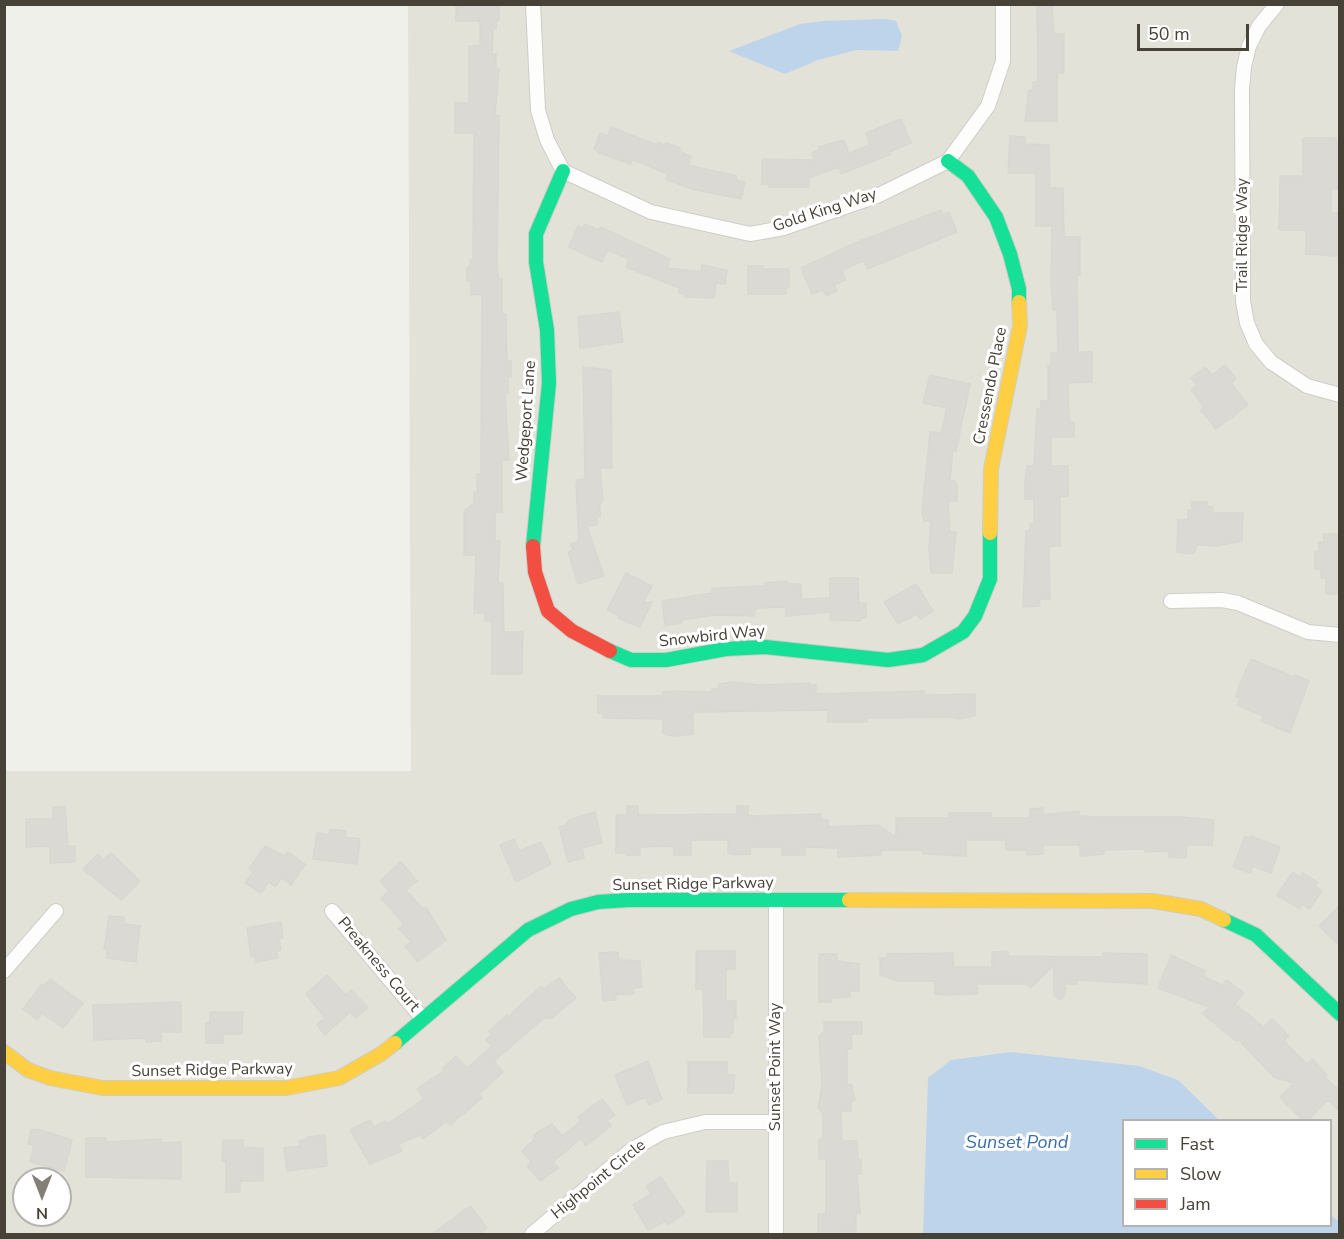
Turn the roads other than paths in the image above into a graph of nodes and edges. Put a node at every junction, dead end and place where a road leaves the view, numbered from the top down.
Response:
1 (533, 4) edge
2 (1003, 4) edge
3 (1277, 4) edge
4 (948, 162) junction
5 (563, 171) junction
6 (1340, 395) edge
7 (1171, 601) dead end
8 (573, 631) joint
9 (963, 632) joint
10 (1340, 635) edge
11 (776, 900) junction
12 (56, 910) dead end
13 (332, 910) dead end
14 (4, 971) edge
15 (1340, 1014) edge
16 (423, 1019) junction
17 (4, 1052) edge
18 (776, 1122) junction
19 (532, 1234) edge
20 (776, 1234) edge

1 - 5 street
2 - 4 street
3 - 6 street, Trail Ridge Way
4 - 5 street, Gold King Way
4 - 9 street, Cressendo Place
5 - 8 street, Wedgeport Lane
7 - 10 street
8 - 9 street, Snowbird Way
11 - 15 street, Sunset Ridge Parkway
11 - 16 street, Sunset Ridge Parkway
11 - 18 street, Sunset Point Way
12 - 14 street
13 - 16 street, Preakness Court
16 - 17 street, Sunset Ridge Parkway
18 - 19 street, Highpoint Circle
18 - 20 street, Sunset Point Way

